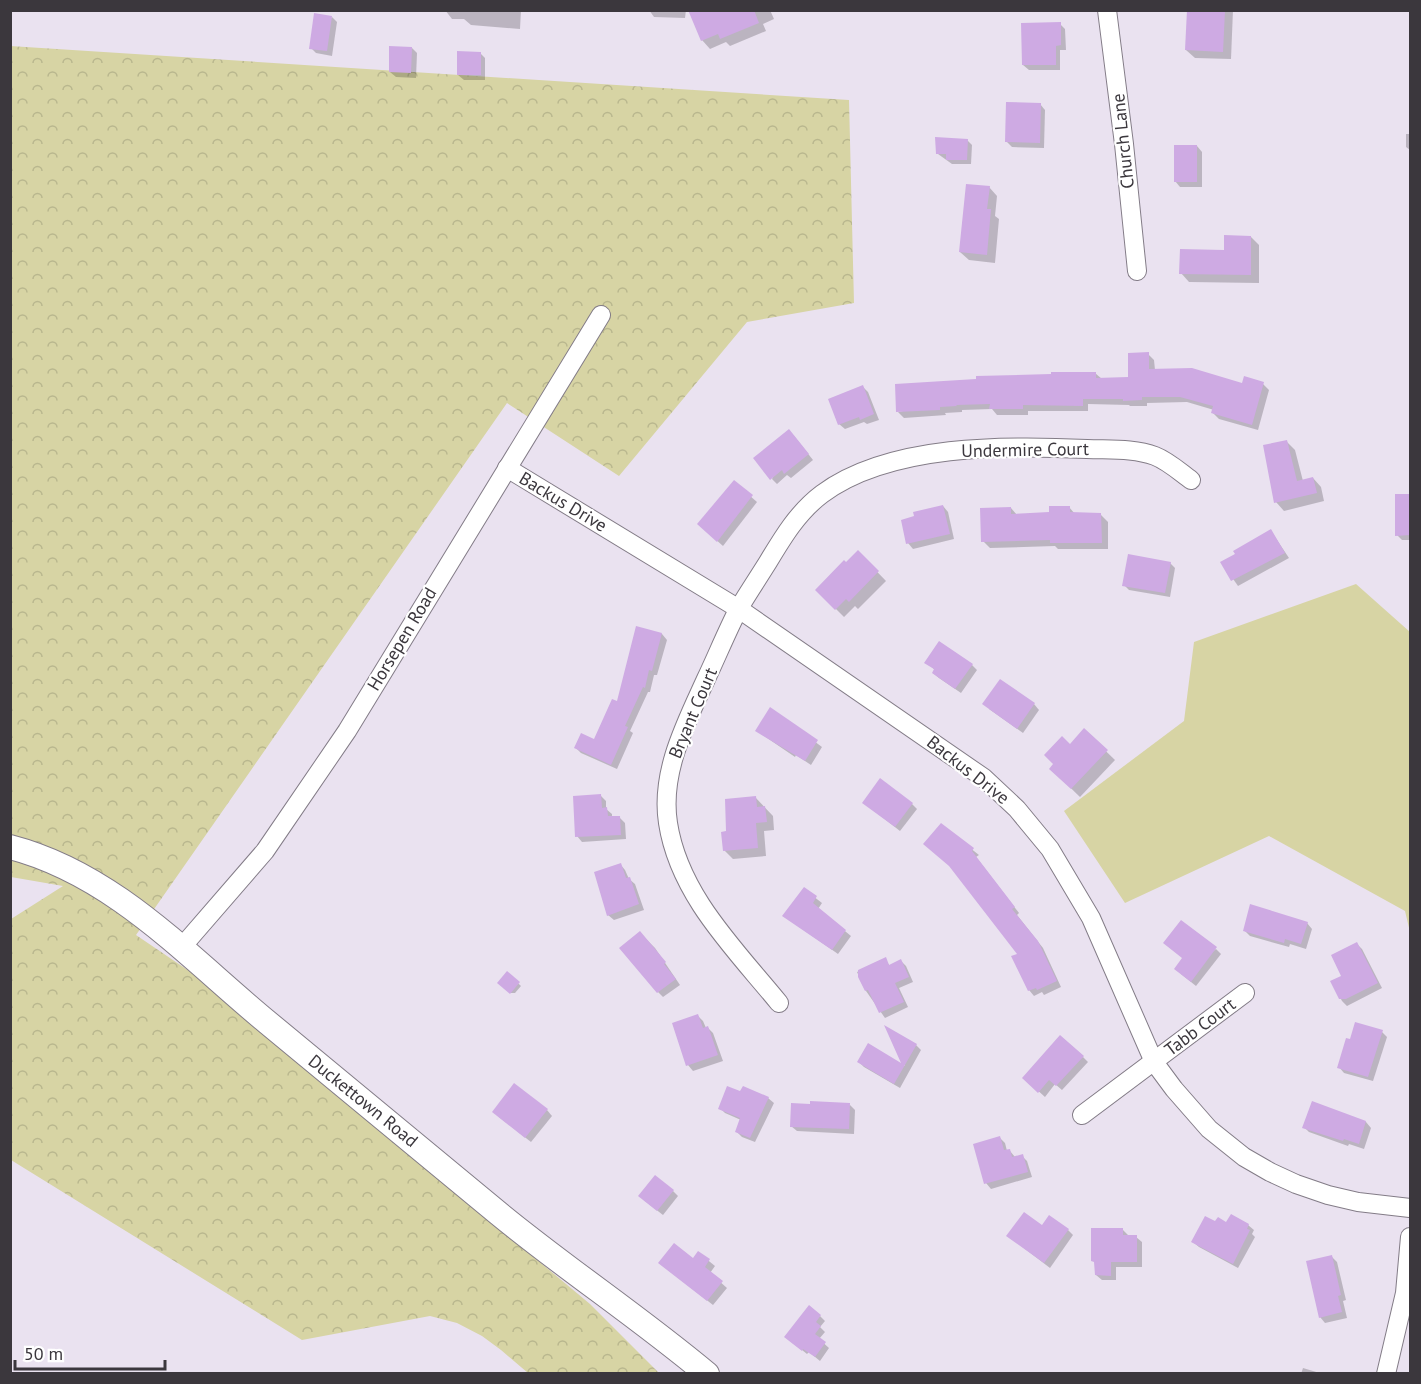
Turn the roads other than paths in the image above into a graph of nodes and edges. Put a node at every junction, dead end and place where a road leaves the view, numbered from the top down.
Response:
1 (1107, 10) edge
2 (1137, 271) dead end
3 (601, 315) dead end
4 (507, 468) junction
5 (1191, 480) dead end
6 (739, 609) junction
7 (10, 847) edge
8 (181, 948) junction
9 (1245, 993) dead end
10 (779, 1003) dead end
11 (1154, 1062) junction
12 (1082, 1115) dead end
13 (1410, 1208) edge
14 (1410, 1237) edge
15 (707, 1374) edge
16 (1386, 1374) edge

1 - 2 street, Church Lane
3 - 4 street, Horsepen Road
4 - 6 street, Backus Drive
4 - 8 street, Horsepen Road
5 - 6 street, Undermire Court
6 - 10 street, Bryant Court
6 - 11 street, Backus Drive
7 - 8 street, Duckettown Road
8 - 15 street, Duckettown Road
9 - 11 street, Tabb Court
11 - 12 street, Tabb Court
11 - 13 street, Backus Drive
14 - 16 street

